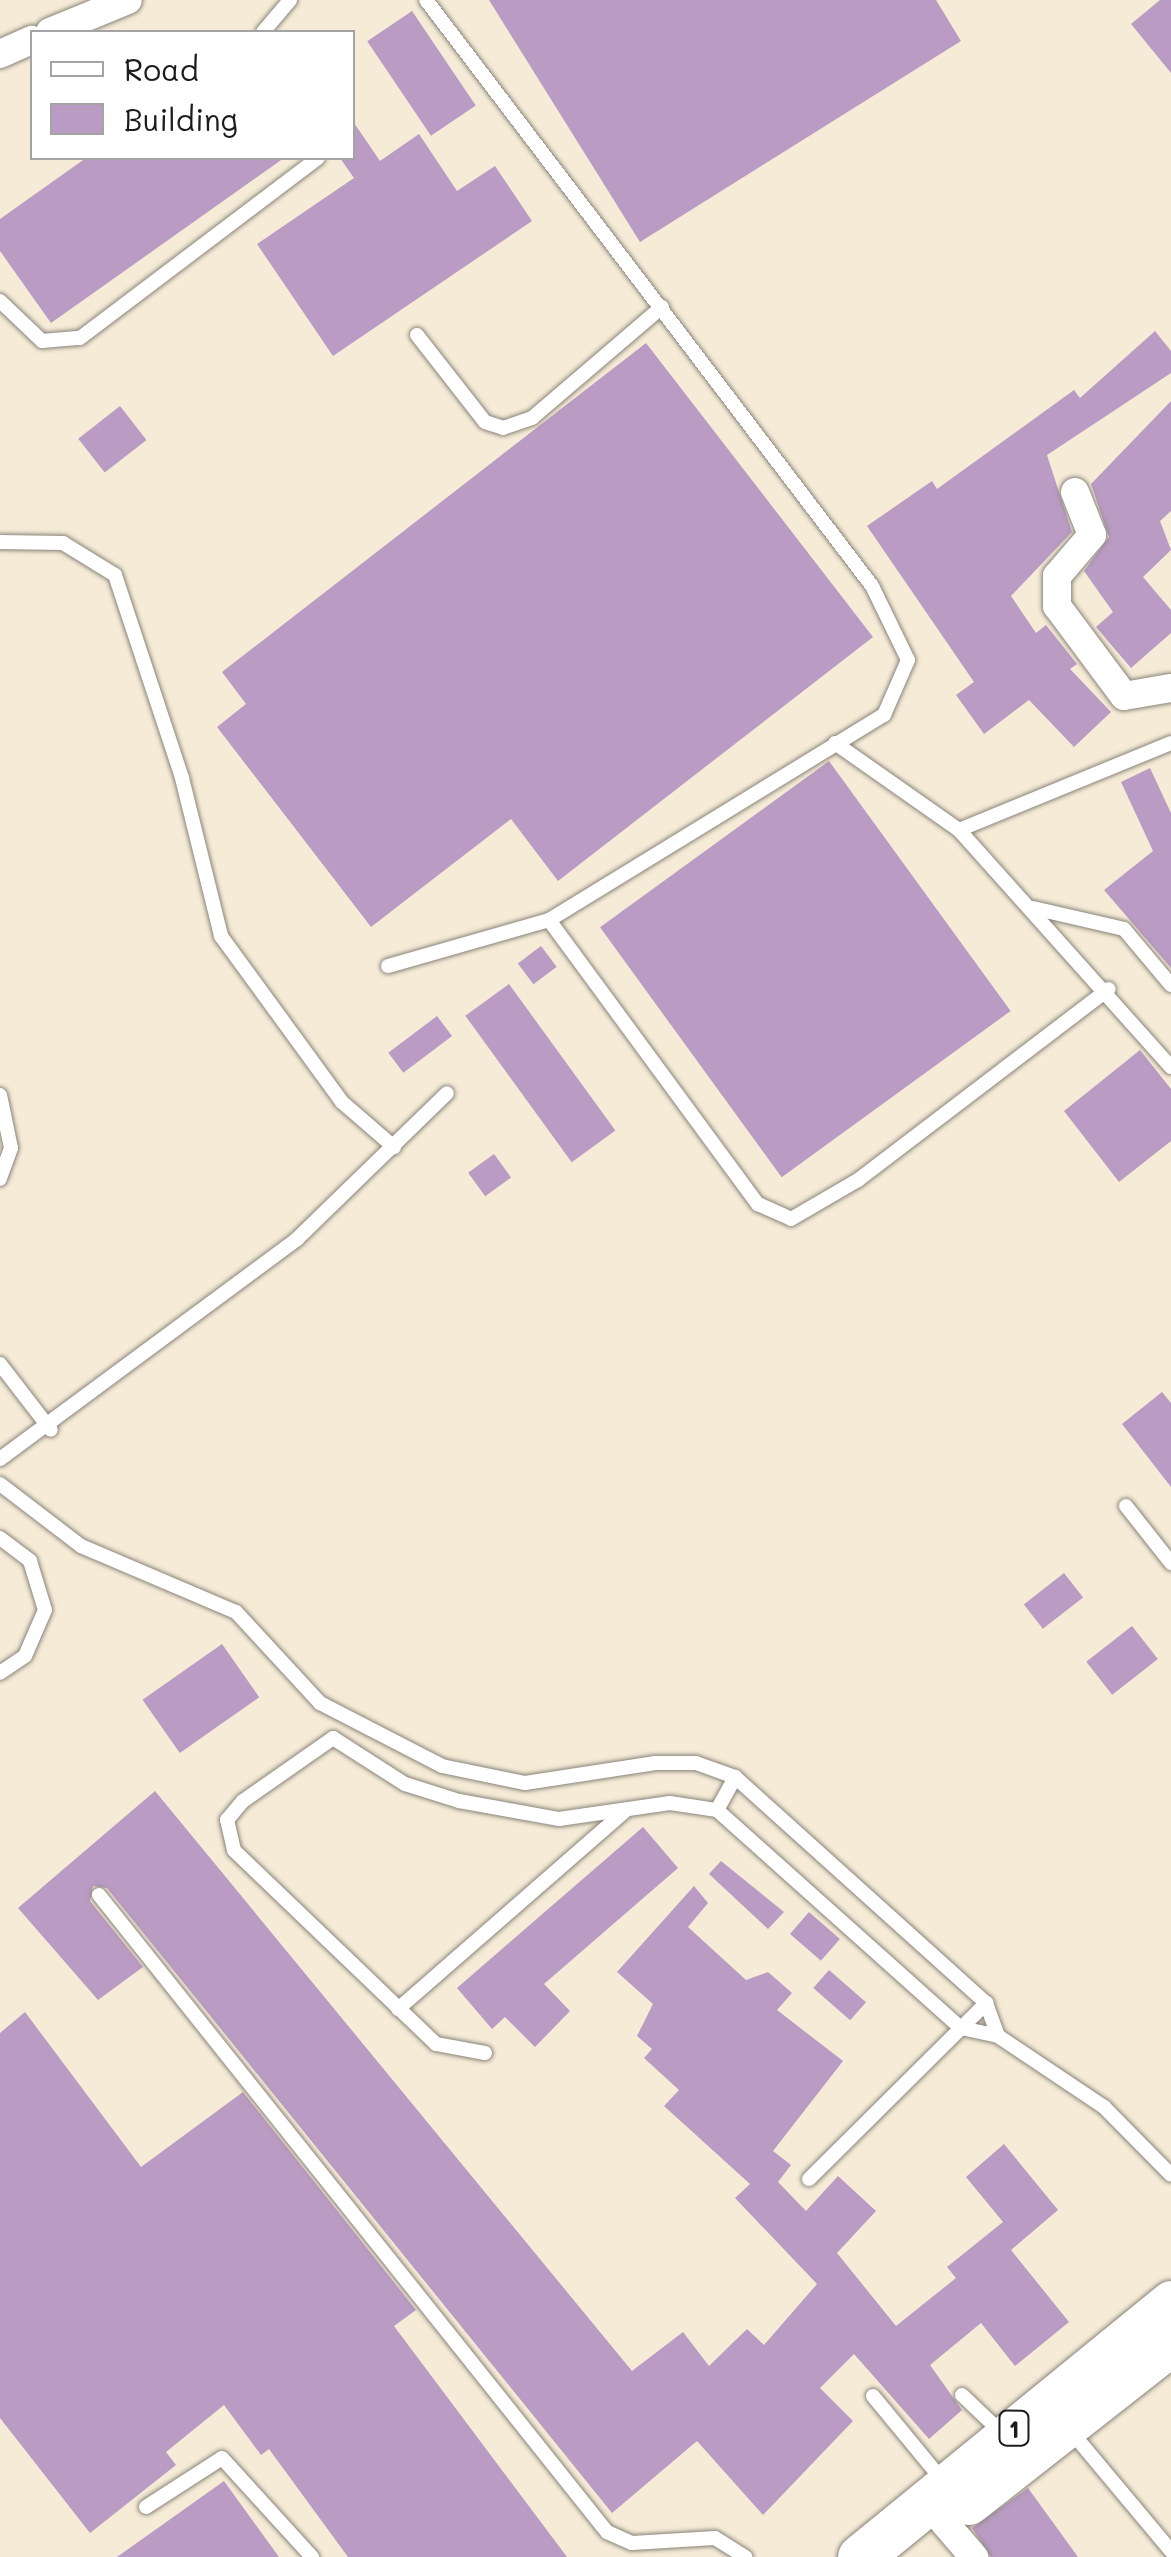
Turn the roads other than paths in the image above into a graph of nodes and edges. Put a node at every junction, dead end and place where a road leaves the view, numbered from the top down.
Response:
1 (128, 0) edge
2 (290, 0) edge
3 (426, 0) edge
4 (55, 30) edge
5 (265, 30) edge
6 (30, 41) edge
7 (0, 54) edge
8 (315, 160) edge
9 (0, 301) edge
10 (662, 307) junction
11 (416, 336) dead end
12 (1075, 492) dead end
13 (0, 542) edge
14 (1171, 688) edge
15 (1171, 743) edge
16 (836, 744) junction
17 (959, 830) junction
18 (1032, 908) junction
19 (549, 920) junction
20 (388, 966) dead end
21 (1171, 985) edge
22 (1108, 989) junction
23 (1171, 1067) edge
24 (447, 1092) dead end
25 (0, 1096) edge
26 (394, 1148) junction
27 (0, 1179) edge
28 (0, 1364) edge
29 (50, 1430) junction
30 (0, 1460) edge
31 (0, 1484) edge
32 (1126, 1506) dead end
33 (0, 1538) edge
34 (1171, 1563) edge
35 (0, 1673) edge
36 (734, 1777) junction
37 (629, 1808) junction
38 (717, 1810) junction
39 (99, 1895) dead end
40 (986, 2003) junction
41 (398, 2009) junction
42 (961, 2028) junction
43 (998, 2036) junction
44 (485, 2053) dead end
45 (1171, 2175) edge
46 (808, 2180) dead end
47 (1171, 2303) edge
48 (1171, 2343) edge
49 (962, 2394) dead end
50 (873, 2396) dead end
51 (1067, 2427) junction
52 (1004, 2435) junction
53 (945, 2503) junction
54 (146, 2507) dead end
55 (1169, 2545) edge
56 (312, 2557) edge
57 (745, 2557) edge
58 (860, 2557) edge
59 (901, 2557) edge
60 (974, 2557) edge

1 - 4 street
2 - 5 lane
3 - 10 lane
6 - 7 street
8 - 9 lane
10 - 11 lane
10 - 16 lane
12 - 14 street
13 - 26 lane
15 - 17 lane
16 - 17 lane
16 - 19 lane
17 - 18 lane
18 - 21 lane
18 - 22 lane
19 - 20 lane
19 - 22 lane
22 - 23 lane
24 - 26 lane
25 - 27 lane
26 - 29 lane
28 - 29 lane
29 - 30 lane
31 - 36 lane
32 - 34 lane
33 - 35 lane
36 - 38 lane
36 - 40 lane
37 - 38 lane
37 - 41 lane
37 - 41 lane
38 - 42 lane
39 - 57 lane
40 - 42 lane
40 - 43 lane
41 - 44 lane
42 - 43 lane
42 - 46 lane
43 - 45 lane
47 - 52 highway, 1
48 - 51 highway, 1
49 - 52 lane
50 - 53 lane
51 - 53 highway, 1
51 - 55 lane
52 - 53 highway, 1
53 - 58 highway, 1
53 - 59 highway, 1
53 - 60 street
54 - 56 lane

